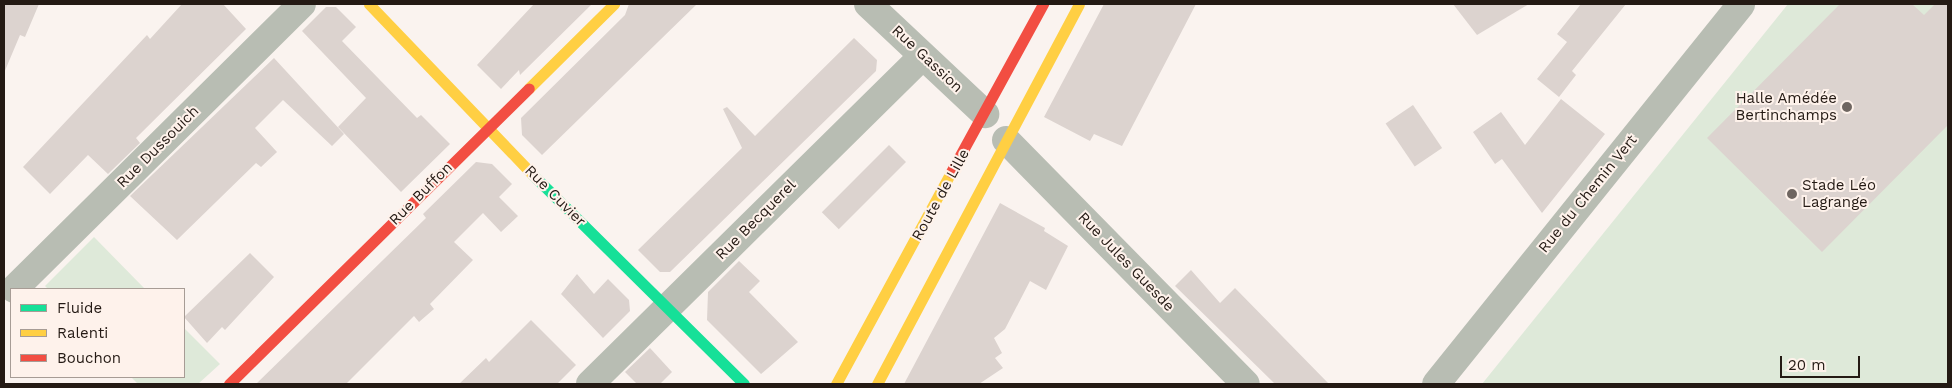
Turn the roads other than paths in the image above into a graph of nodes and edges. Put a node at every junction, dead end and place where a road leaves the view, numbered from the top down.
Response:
1 (302, 4) edge
2 (369, 4) edge
3 (614, 4) edge
4 (868, 4) edge
5 (1043, 4) edge
6 (1079, 4) edge
7 (1741, 4) edge
8 (923, 56) junction
9 (985, 114) junction
10 (487, 129) junction
11 (1006, 140) junction
12 (15, 288) edge
13 (668, 307) junction
14 (228, 384) edge
15 (590, 384) edge
16 (744, 384) edge
17 (836, 384) edge
18 (877, 384) edge
19 (1246, 384) edge
20 (1436, 384) edge

1 - 12 street, Rue Dussouich
2 - 10 street, Rue Cuvier
3 - 10 street, Rue Buffon
4 - 8 street, Rue Gassion
5 - 9 street, Route de Lille
6 - 11 street, Route de Lille
7 - 20 street, Rue du Chemin Vert
8 - 9 street, Rue Gassion
8 - 13 street, Rue Becquerel
9 - 17 street, Route de Lille
10 - 13 street, Rue Cuvier
10 - 14 street, Rue Buffon
11 - 18 street, Route de Lille
11 - 19 street, Rue Jules Guesde
13 - 15 street, Rue Becquerel
13 - 16 street, Rue Cuvier

